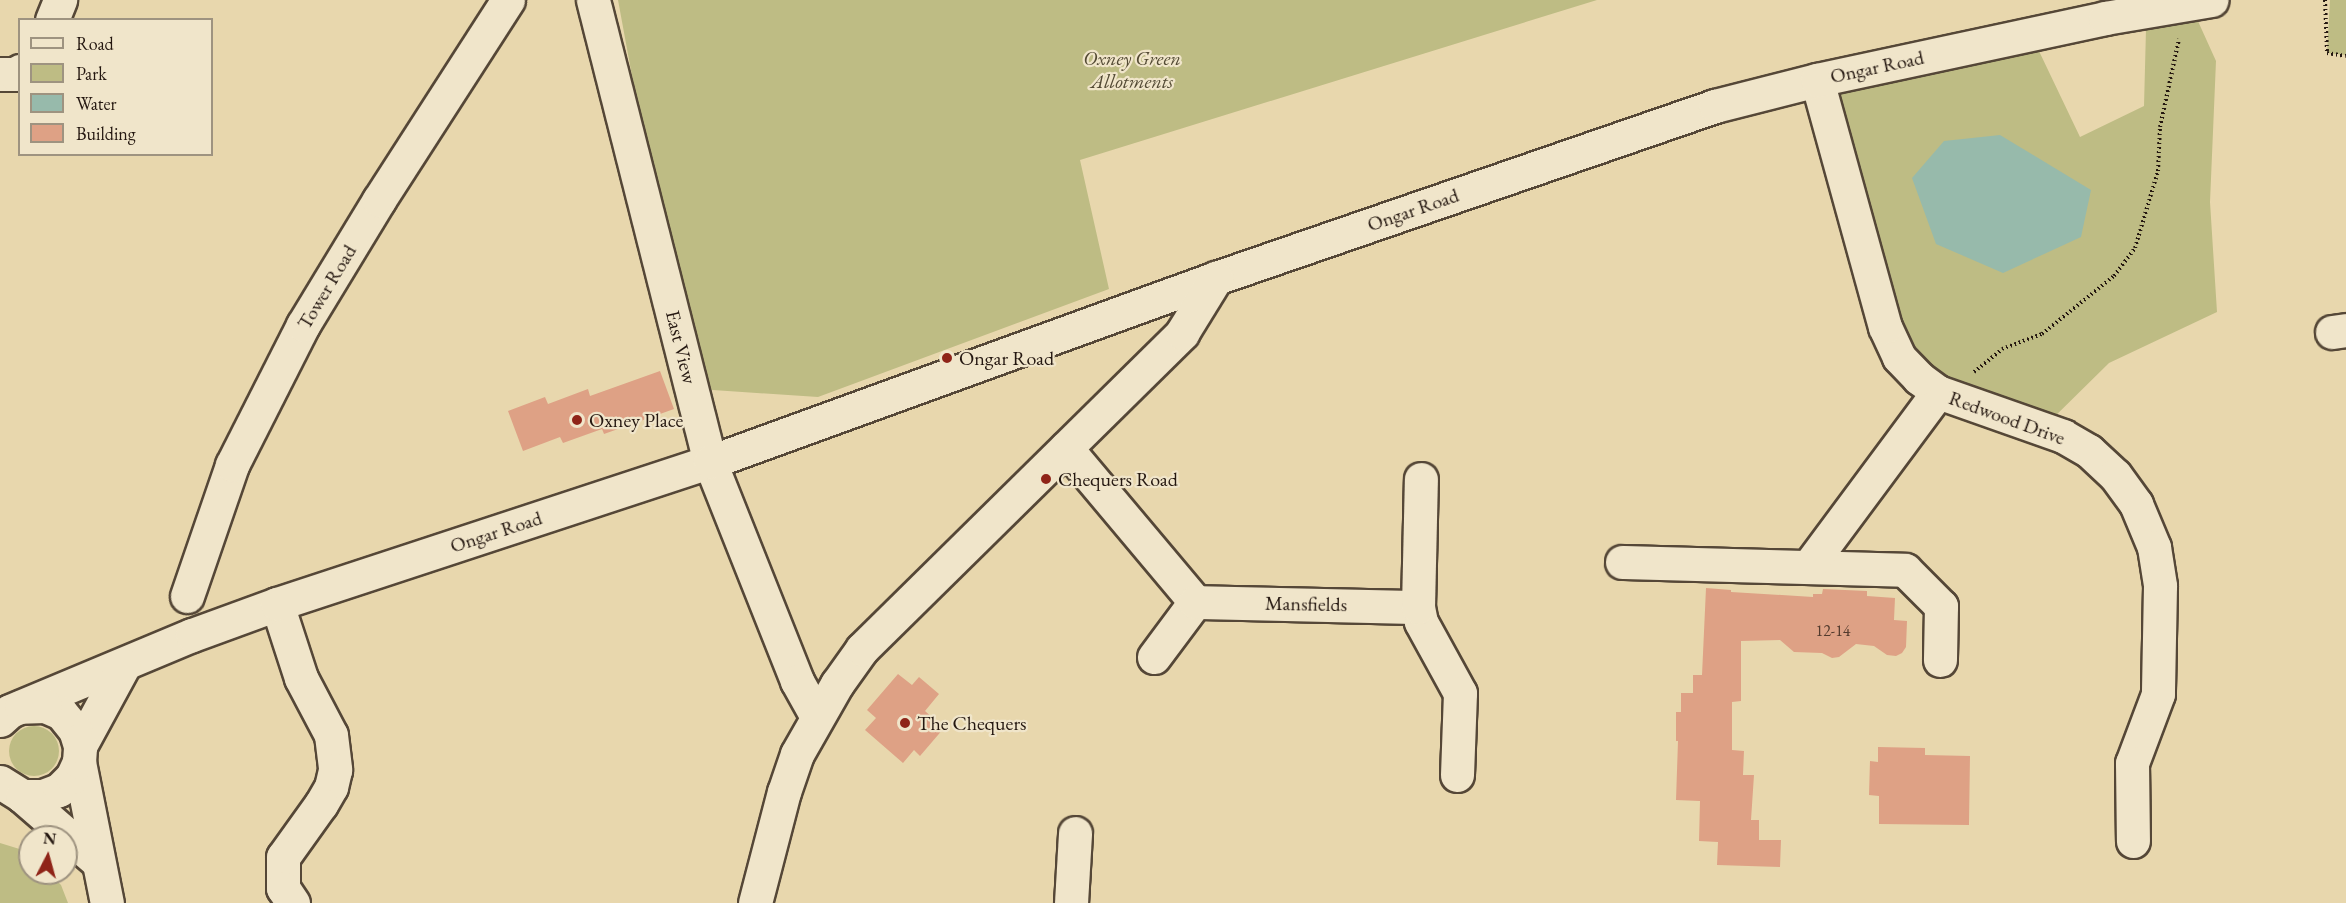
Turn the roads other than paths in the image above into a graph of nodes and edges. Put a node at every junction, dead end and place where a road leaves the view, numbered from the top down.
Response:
1 (60, 0) edge
2 (508, 0) edge
3 (593, 0) edge
4 (2200, 2) edge
5 (53, 18) edge
6 (18, 72) edge
7 (0, 74) edge
8 (1817, 80) junction
9 (1216, 278) junction
10 (1938, 392) junction
11 (1066, 448) junction
12 (710, 462) junction
13 (1421, 478) dead end
14 (1622, 562) dead end
15 (1808, 567) junction
16 (187, 596) dead end
17 (1195, 602) junction
18 (277, 604) junction
19 (1418, 607) junction
20 (1154, 657) dead end
21 (1941, 660) dead end
22 (123, 665) junction
23 (10, 713) edge
24 (817, 717) junction
25 (80, 754) junction
26 (1457, 775) dead end
27 (8, 789) edge
28 (1075, 833) dead end
29 (2133, 842) dead end
30 (97, 861) junction
31 (107, 903) edge
32 (293, 903) edge
33 (755, 903) edge
34 (1071, 903) edge

1 - 5 street
2 - 16 street, Tower Road
3 - 12 street, East View
4 - 8 street, Ongar Road
6 - 7 street
8 - 9 street, Ongar Road
8 - 10 street, Redwood Drive
9 - 11 street
9 - 12 street, Ongar Road
10 - 15 street, Redwood Drive
10 - 29 street, Redwood Drive
11 - 17 street
11 - 24 street
12 - 18 street, Ongar Road
12 - 24 street, East View
13 - 19 street
14 - 15 street
15 - 21 street
17 - 19 street, Mansfields
17 - 20 street
18 - 22 street, Ongar Road
18 - 32 street
19 - 26 street
22 - 23 street, Ongar Road
22 - 25 street
23 - 25 street, Ongar Road
24 - 33 street
25 - 27 street
25 - 30 street, Ongar Road
27 - 30 street
28 - 34 street
30 - 31 street, Ongar Road

